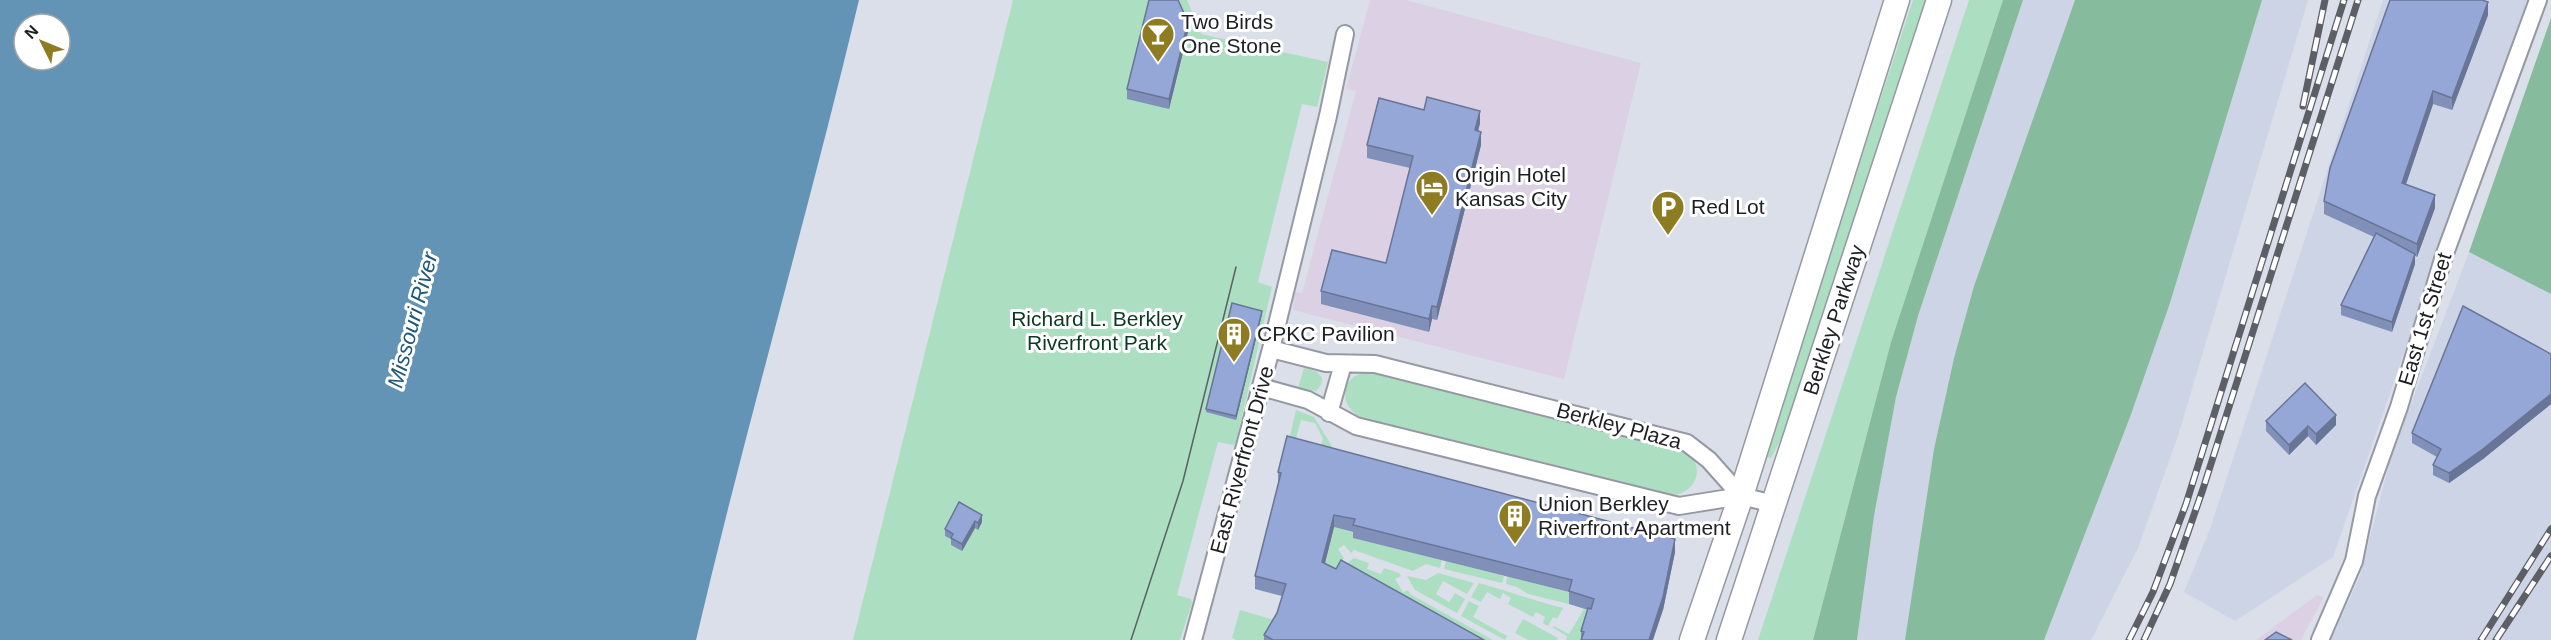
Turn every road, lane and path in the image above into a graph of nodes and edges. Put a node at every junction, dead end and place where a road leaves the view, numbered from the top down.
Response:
1 (1897, 0) edge
2 (1939, 0) edge
3 (2538, 0) edge
4 (1345, 34) dead end
5 (1271, 349) junction
6 (1343, 364) junction
7 (1261, 387) junction
8 (1329, 413) junction
9 (1741, 496) junction
10 (1774, 504) junction
11 (1193, 640) edge
12 (1692, 640) edge
13 (1729, 640) edge
14 (2320, 640) edge

1 - 9 main road, Berkley Parkway
2 - 10 main road, Berkley Parkway
3 - 14 street, East 1st Street
4 - 5 street, East Riverfront Drive
5 - 6 street, Berkley Plaza
5 - 7 street, East Riverfront Drive
6 - 8 street
6 - 9 street, Berkley Plaza
7 - 8 street
7 - 11 street, East Riverfront Drive
8 - 9 street
9 - 10 street
9 - 12 main road, Berkley Parkway
10 - 13 main road, Berkley Parkway

